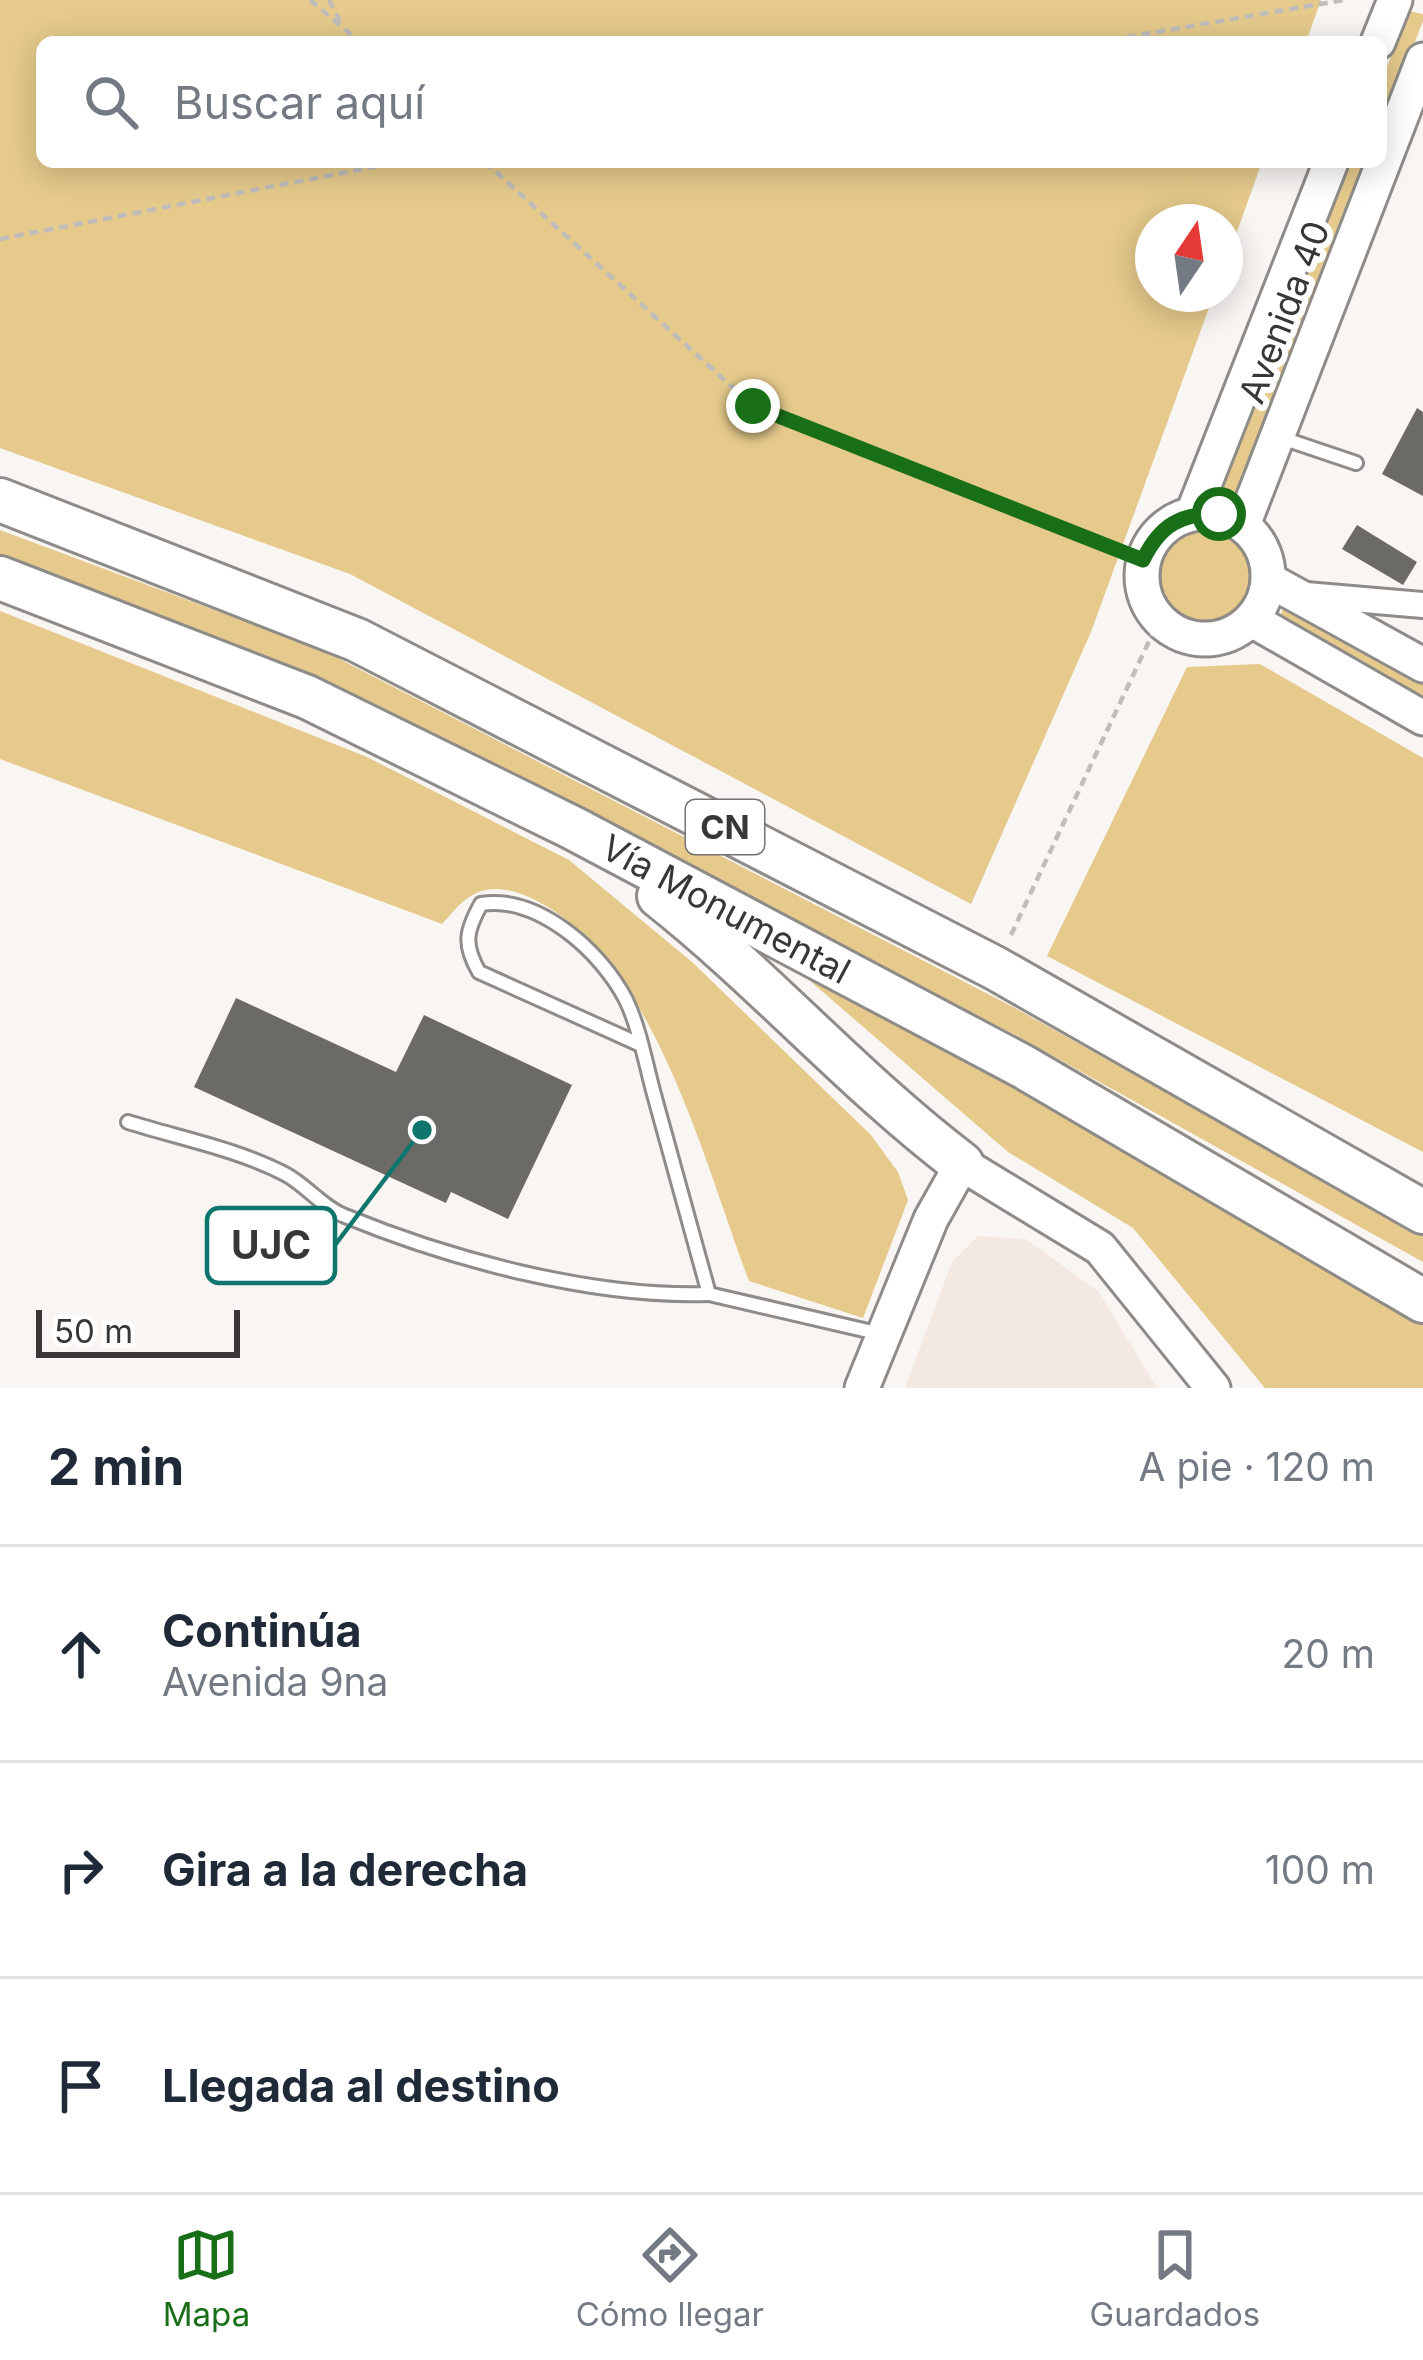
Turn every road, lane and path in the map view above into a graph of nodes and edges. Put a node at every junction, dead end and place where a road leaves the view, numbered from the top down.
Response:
1 (310, 0) edge
2 (328, 0) edge
3 (1345, 0) edge
4 (1395, 0) edge
5 (343, 26) junction
6 (354, 36) edge
7 (1132, 36) edge
8 (1380, 36) edge
9 (1423, 60) edge
10 (1387, 153) edge
11 (368, 168) edge
12 (492, 168) edge
13 (1329, 168) edge
14 (1381, 168) edge
15 (0, 238) edge
16 (1277, 436) junction
17 (1356, 463) dead end
18 (0, 500) edge
19 (1193, 513) junction
20 (1244, 525) junction
21 (1143, 560) junction
22 (0, 578) edge
23 (1282, 587) junction
24 (1423, 605) edge
25 (1159, 620) junction
26 (1252, 620) junction
27 (1423, 665) edge
28 (1423, 718) edge
29 (573, 828) junction
30 (995, 968) junction
31 (640, 1045) junction
32 (128, 1122) dead end
33 (962, 1164) junction
34 (1423, 1212) edge
35 (710, 1294) junction
36 (1423, 1301) edge
37 (882, 1334) junction
38 (862, 1388) edge
39 (1213, 1388) edge

1 - 5 path
2 - 5 path
3 - 7 path
4 - 8 street
5 - 6 path
9 - 10 street, Avenida 40
11 - 15 path
12 - 21 path
13 - 19 street, Avenida 40
14 - 16 street, Avenida 40
16 - 17 lane
16 - 20 street, Avenida 40
18 - 30 highway, Vía Monumental / CN
19 - 20 street
19 - 21 street
20 - 23 street
21 - 25 street
22 - 29 highway, Vía Monumental / CN
23 - 24 street
23 - 26 street
23 - 27 street
25 - 26 street
25 - 30 path
26 - 28 street
29 - 33 highway
29 - 36 highway, Vía Monumental / CN
30 - 34 highway, Vía Monumental / CN
31 - 31 lane
31 - 35 lane
32 - 35 lane
33 - 37 street
33 - 39 street
35 - 37 lane
37 - 38 street

